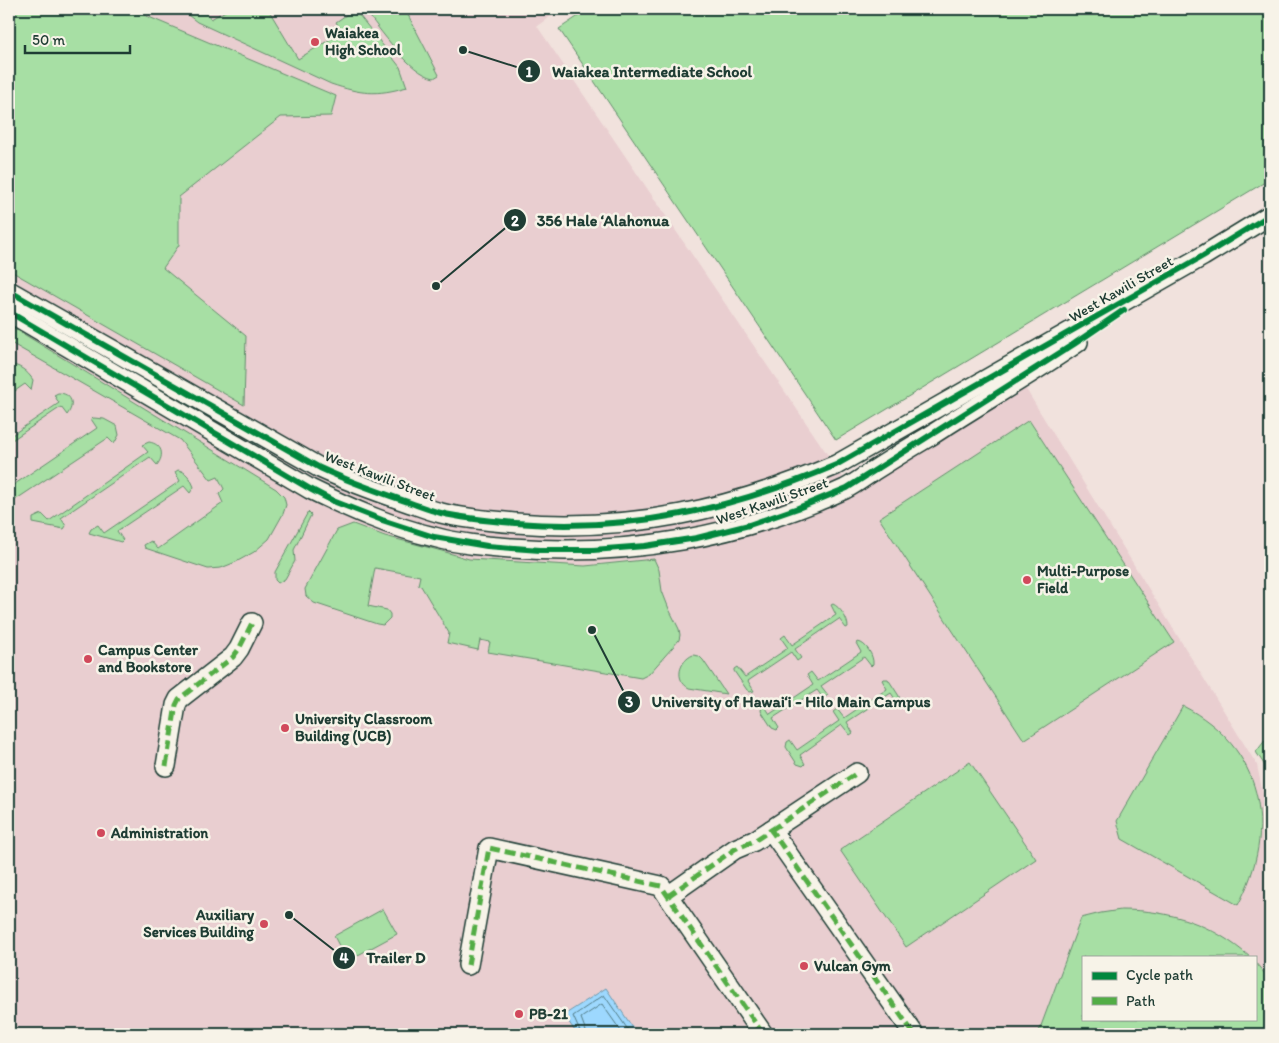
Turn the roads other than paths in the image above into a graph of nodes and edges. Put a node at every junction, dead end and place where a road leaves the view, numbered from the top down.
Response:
1 (1270, 215) edge
2 (1202, 256) junction
3 (9, 292) edge
4 (9, 312) edge
5 (252, 623) dead end
6 (166, 766) dead end
7 (857, 773) dead end
8 (770, 830) junction
9 (668, 896) junction
10 (468, 965) dead end
11 (764, 1034) edge
12 (914, 1034) edge

1 - 2 street, West Kawili Street
2 - 3 street, West Kawili Street
2 - 4 street, West Kawili Street
5 - 6 street
7 - 8 street
8 - 9 street
8 - 12 street
9 - 10 street
9 - 11 street

